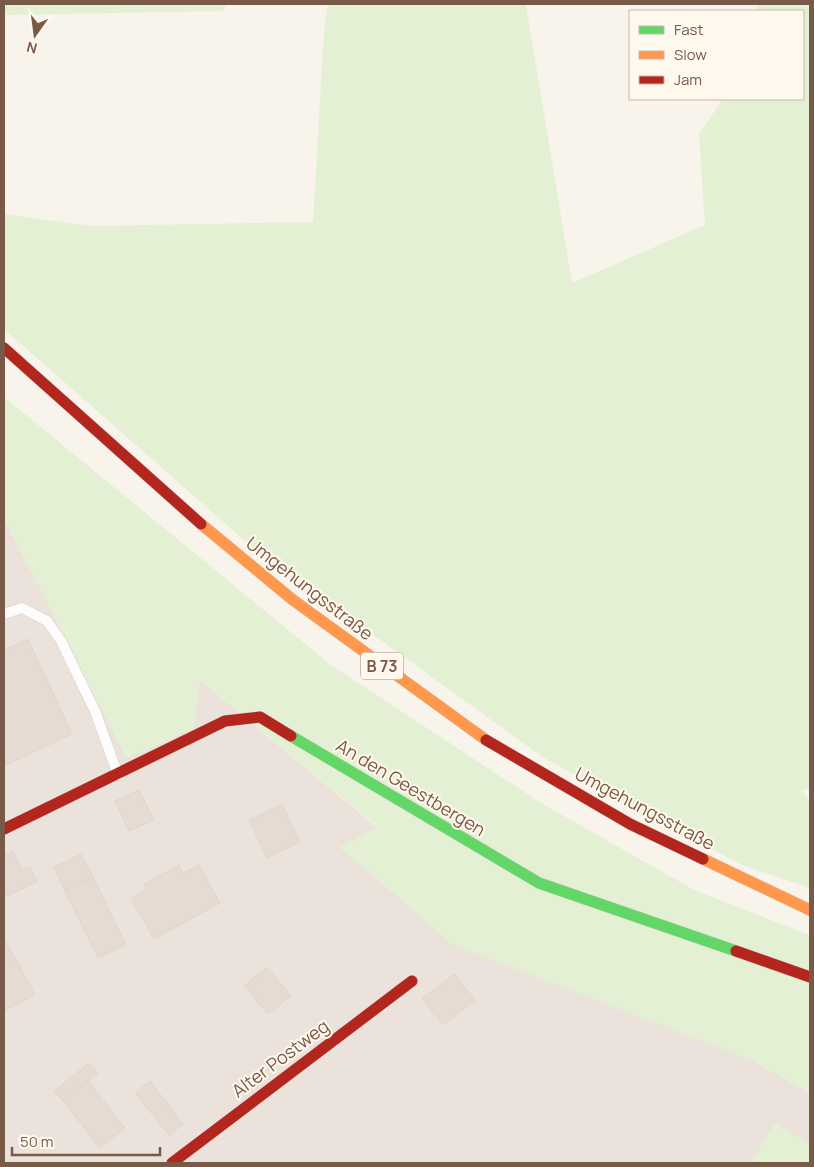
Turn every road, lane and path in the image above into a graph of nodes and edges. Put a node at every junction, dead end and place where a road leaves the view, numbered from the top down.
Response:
1 (4, 348) edge
2 (4, 614) edge
3 (118, 775) junction
4 (4, 829) edge
5 (810, 910) edge
6 (810, 977) edge
7 (412, 981) dead end
8 (172, 1163) edge

1 - 5 street, Umgehungsstraße / B 73
2 - 3 lane
3 - 4 street, An den Geestbergen
3 - 6 street, An den Geestbergen
7 - 8 street, Alter Postweg

